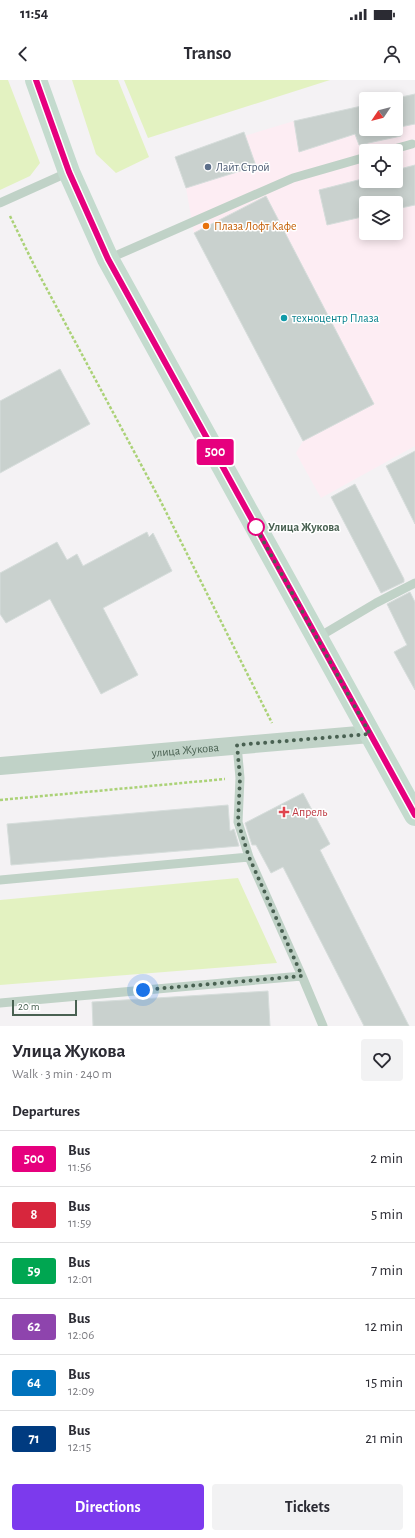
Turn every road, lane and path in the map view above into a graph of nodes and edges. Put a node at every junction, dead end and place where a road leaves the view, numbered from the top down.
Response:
1 (36, 80) edge
2 (412, 144) dead end
3 (403, 147) edge
4 (359, 159) edge
5 (69, 172) junction
6 (2, 202) edge
7 (108, 259) junction
8 (415, 583) edge
9 (317, 638) junction
10 (370, 734) junction
11 (282, 741) junction
12 (237, 745) junction
13 (0, 766) edge
14 (240, 778) junction
15 (0, 800) edge
16 (415, 815) edge
17 (249, 857) junction
18 (0, 880) edge
19 (302, 976) junction
20 (0, 1003) edge
21 (323, 1026) edge

1 - 5 main road
2 - 3 lane
4 - 7 lane
5 - 6 lane
5 - 7 main road
6 - 11 path
7 - 9 main road
8 - 9 lane
9 - 10 main road
10 - 11 street, улица Жукова
10 - 16 main road
11 - 12 street, улица Жукова
12 - 13 street, улица Жукова
12 - 14 lane
14 - 15 path
14 - 17 lane
17 - 18 lane
17 - 19 lane
19 - 20 lane
19 - 21 lane

